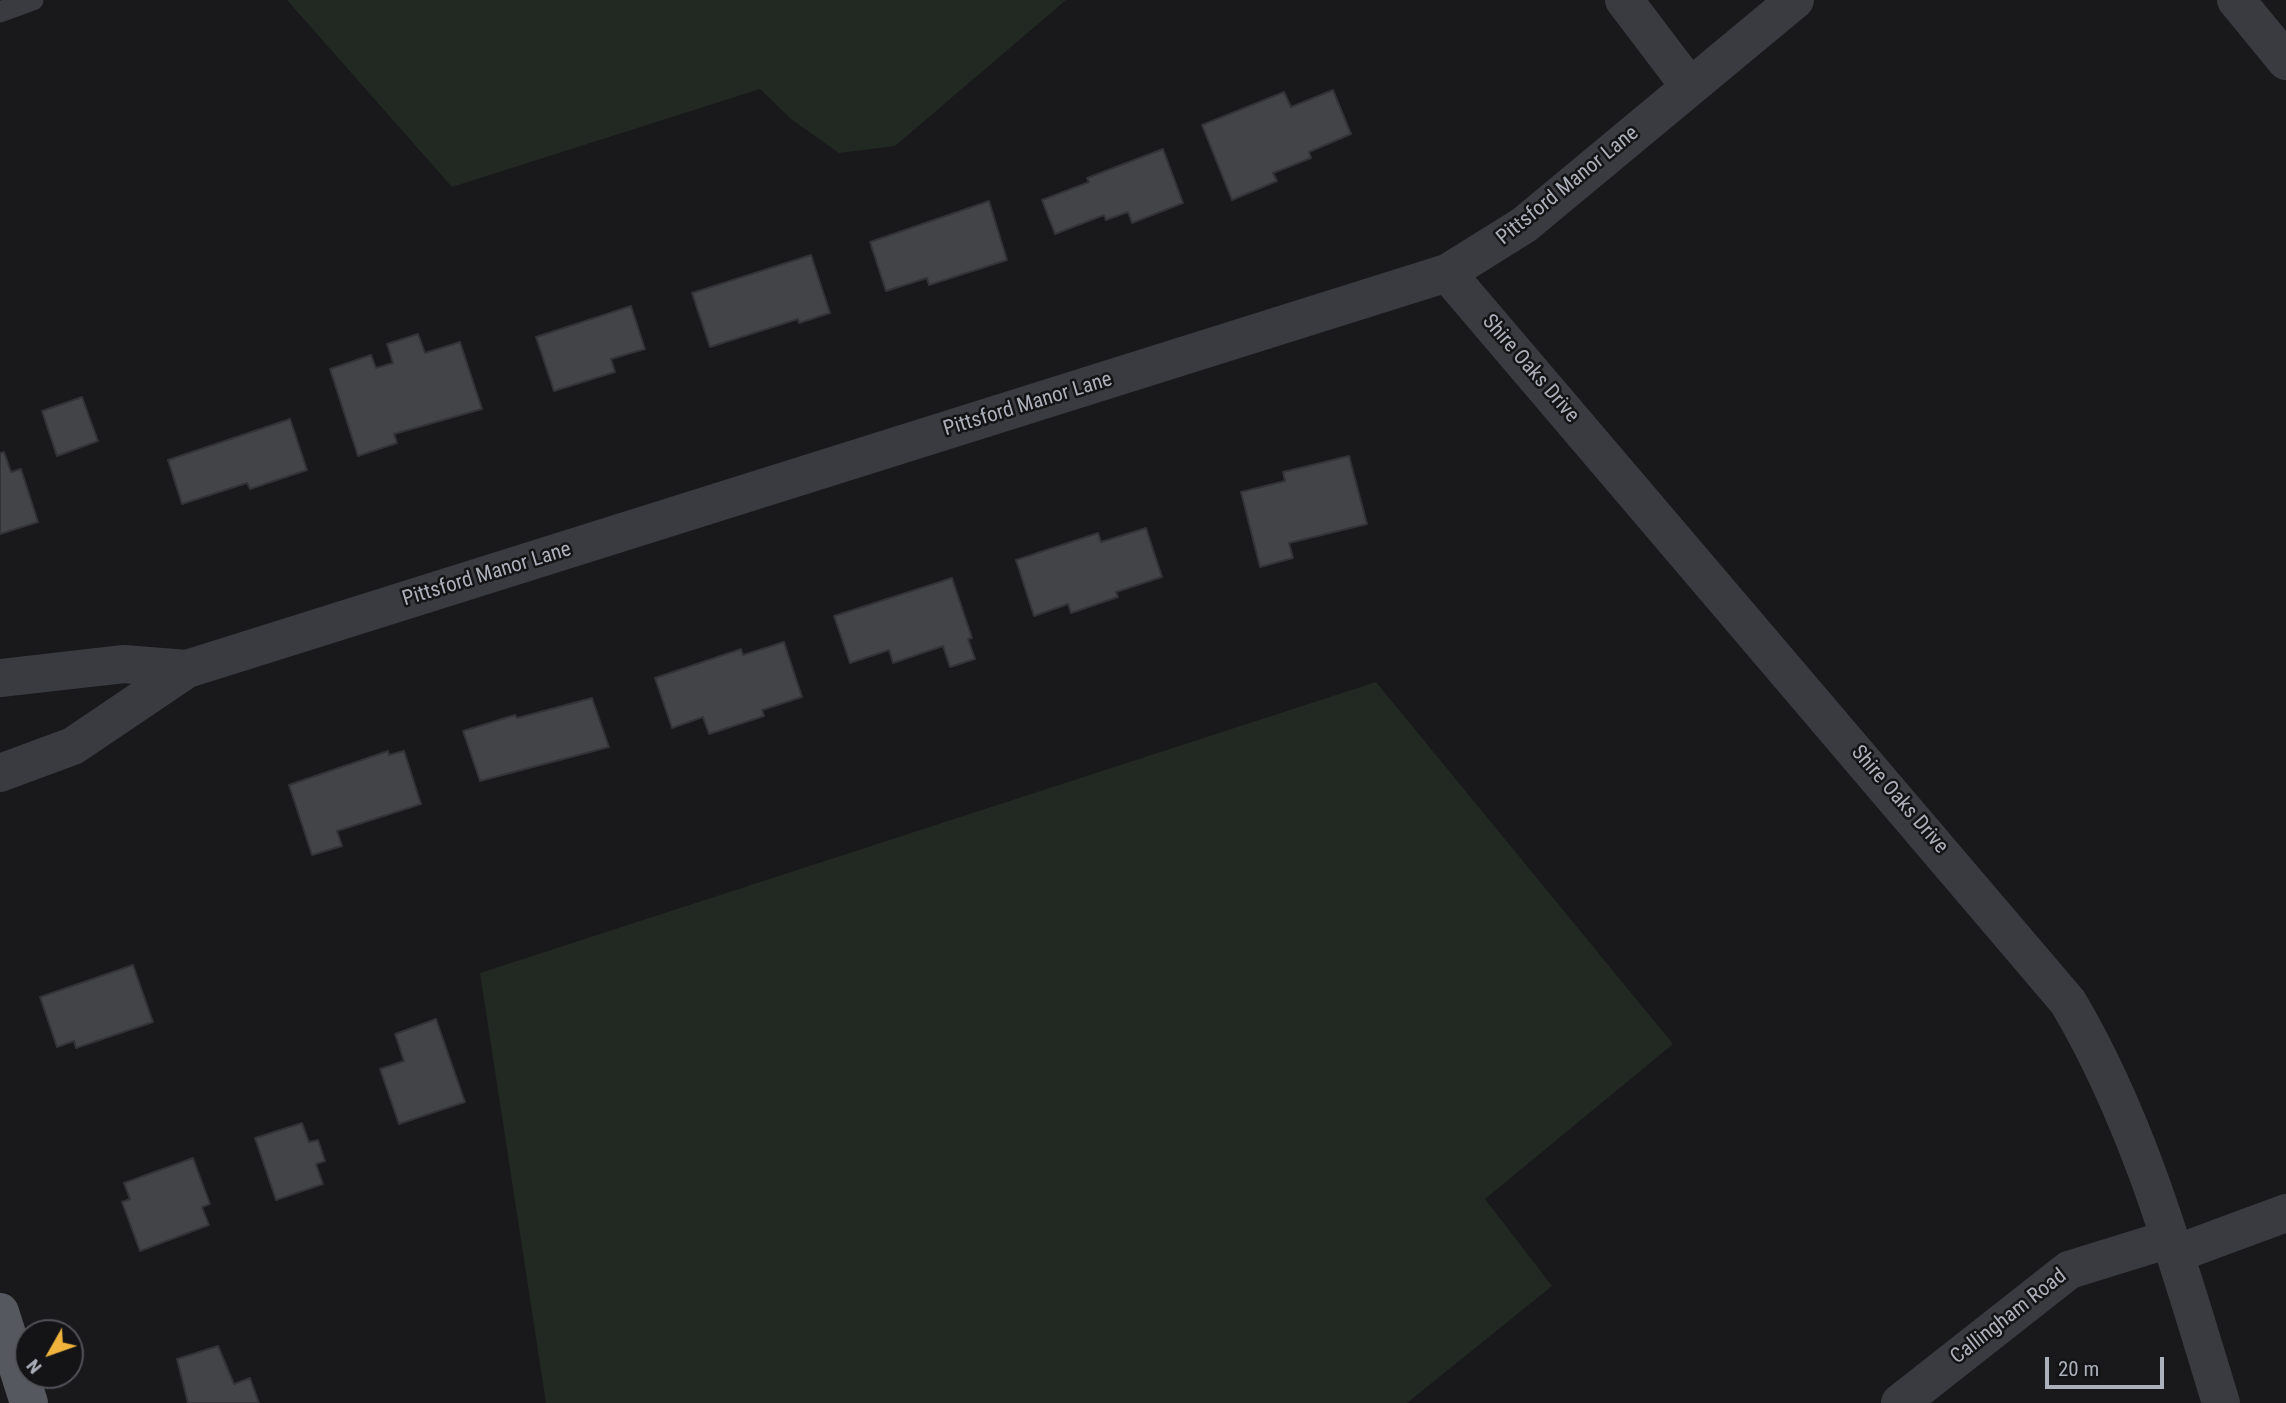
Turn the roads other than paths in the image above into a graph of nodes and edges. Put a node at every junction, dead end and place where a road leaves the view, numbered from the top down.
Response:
1 (33, 0) edge
2 (1624, 0) edge
3 (1795, 0) edge
4 (2236, 0) edge
5 (0, 12) edge
6 (2286, 61) edge
7 (1690, 87) junction
8 (1447, 273) junction
9 (187, 669) junction
10 (0, 678) edge
11 (0, 773) edge
12 (2286, 1213) edge
13 (2172, 1246) junction
14 (0, 1312) edge
15 (29, 1403) edge
16 (1900, 1403) edge
17 (2221, 1403) edge

1 - 5 lane
2 - 7 street
3 - 7 street, Pittsford Manor Lane
4 - 6 street
7 - 8 street, Pittsford Manor Lane
8 - 9 street, Pittsford Manor Lane
8 - 13 street, Shire Oaks Drive
9 - 10 street, Pittsford Manor Lane
9 - 11 street, Pittsford Manor Lane
12 - 13 street, Callingham Road
13 - 16 street, Callingham Road
13 - 17 street, Shire Oaks Drive
14 - 15 main road

